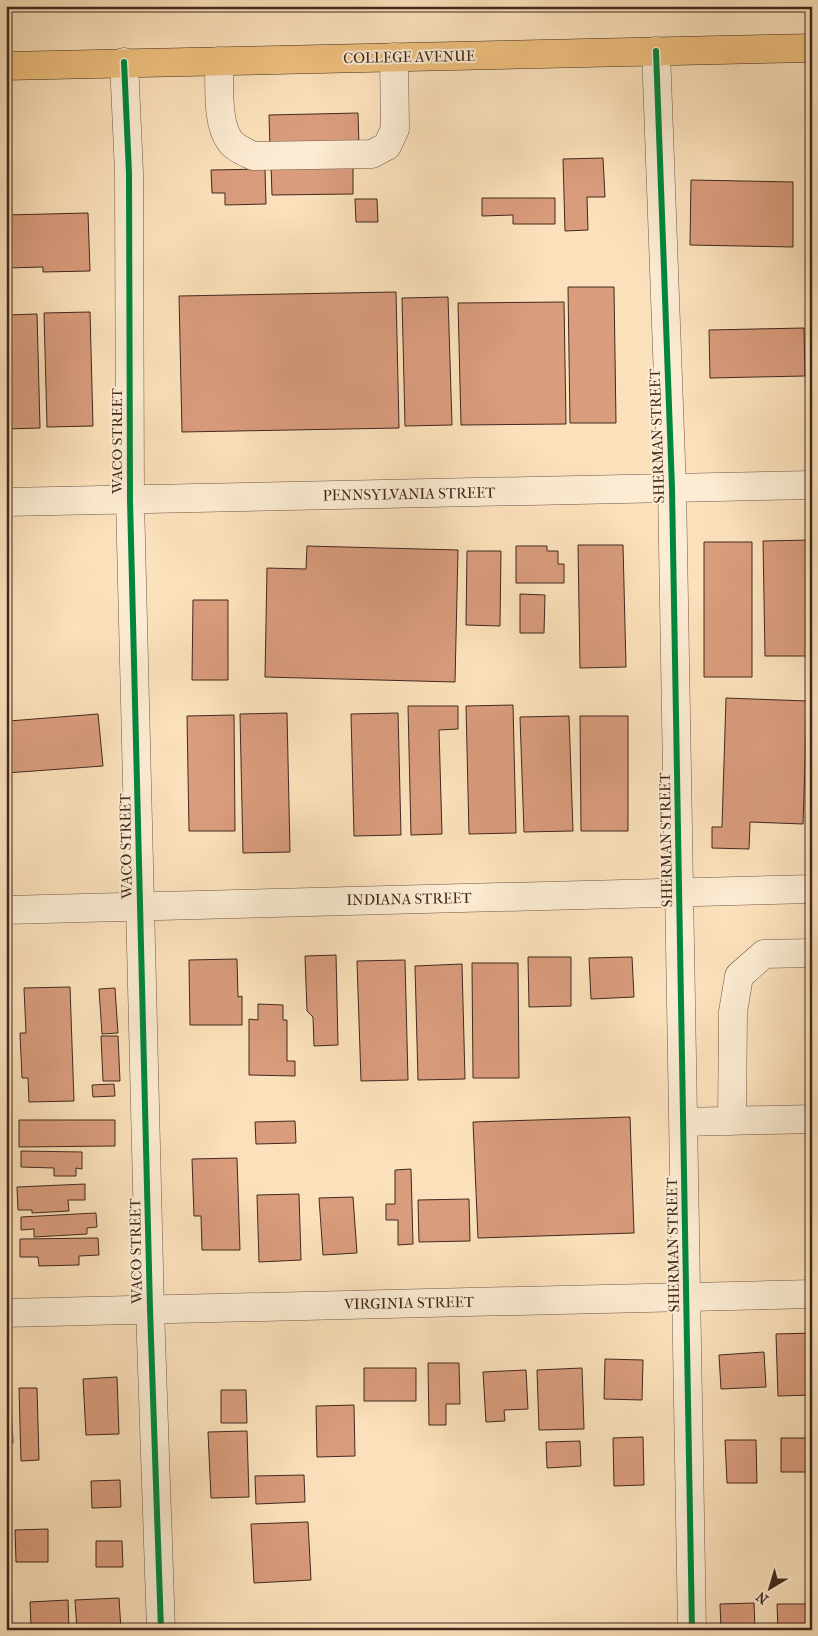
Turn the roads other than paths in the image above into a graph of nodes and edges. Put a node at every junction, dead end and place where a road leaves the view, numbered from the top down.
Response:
1 (812, 48) edge
2 (656, 51) junction
3 (394, 57) junction
4 (219, 61) junction
5 (124, 62) junction
6 (6, 66) edge
7 (812, 485) edge
8 (672, 488) junction
9 (130, 500) junction
10 (6, 502) edge
11 (812, 889) edge
12 (679, 893) junction
13 (140, 906) junction
14 (6, 910) edge
15 (812, 953) edge
16 (812, 1119) edge
17 (732, 1121) junction
18 (683, 1122) junction
19 (812, 1294) edge
20 (686, 1297) junction
21 (150, 1309) junction
22 (6, 1313) edge
23 (161, 1630) edge
24 (692, 1630) edge

1 - 2 main road, COLLEGE AVENUE
2 - 3 main road, COLLEGE AVENUE
2 - 8 street, SHERMAN STREET
3 - 4 main road, COLLEGE AVENUE
3 - 4 street
4 - 5 main road, COLLEGE AVENUE
5 - 6 main road, COLLEGE AVENUE
5 - 9 street, WACO STREET
7 - 8 street, PENNSYLVANIA STREET
8 - 9 street, PENNSYLVANIA STREET
8 - 12 street, SHERMAN STREET
9 - 10 street, PENNSYLVANIA STREET
9 - 13 street, WACO STREET
11 - 12 street, INDIANA STREET
12 - 13 street, INDIANA STREET
12 - 18 street, SHERMAN STREET
13 - 14 street, INDIANA STREET
13 - 21 street, WACO STREET
15 - 17 street
16 - 17 street
17 - 18 street
18 - 20 street, SHERMAN STREET
19 - 20 street, VIRGINIA STREET
20 - 21 street, VIRGINIA STREET
20 - 24 street, SHERMAN STREET
21 - 22 street, VIRGINIA STREET
21 - 23 street, WACO STREET

